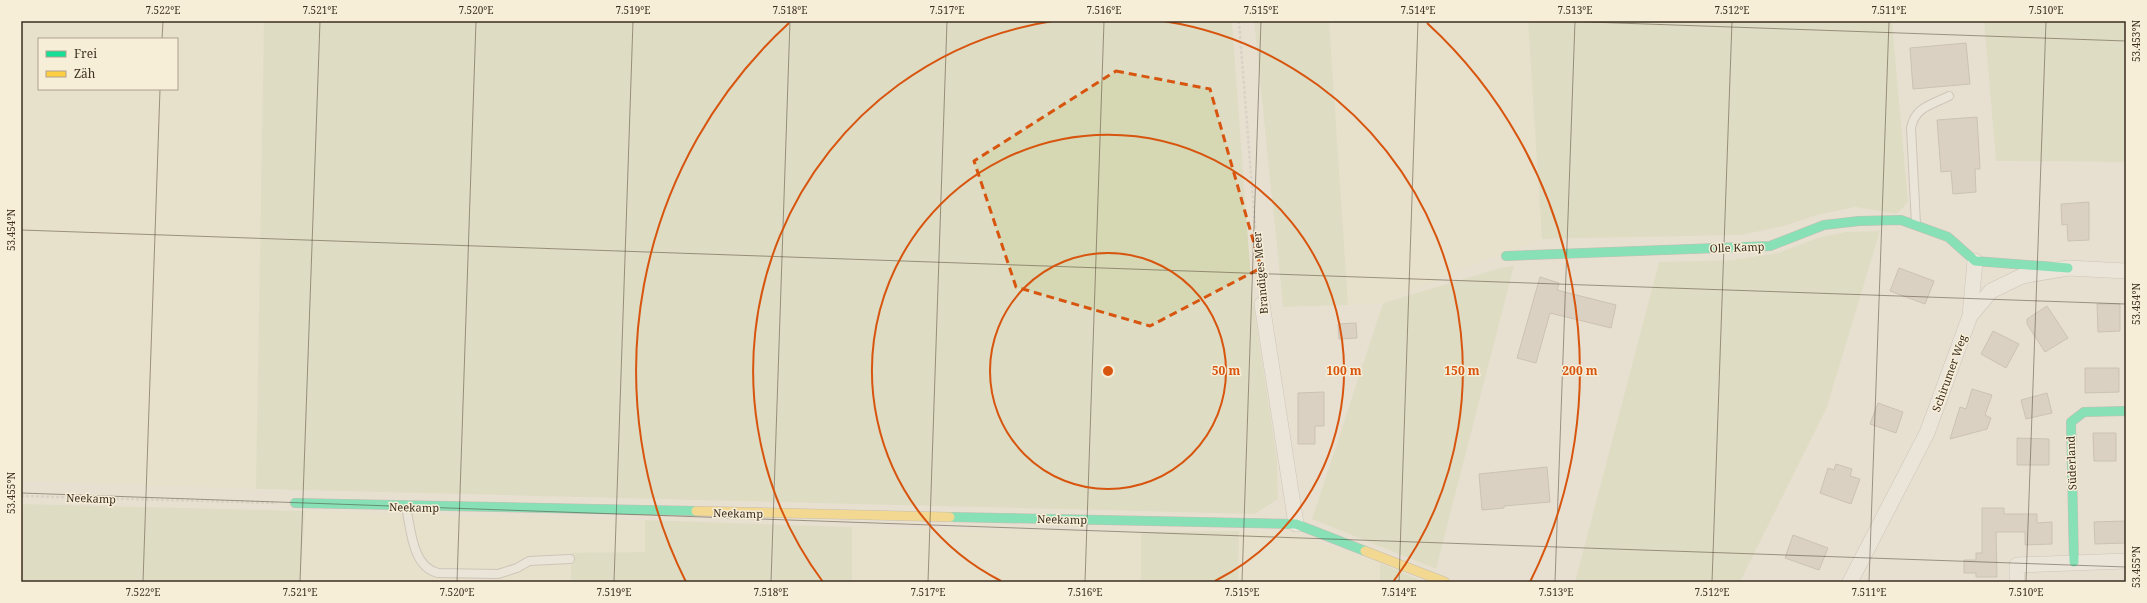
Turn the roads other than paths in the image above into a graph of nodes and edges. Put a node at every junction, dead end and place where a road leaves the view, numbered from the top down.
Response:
1 (1949, 96) dead end
2 (1916, 225) junction
3 (1506, 256) dead end
4 (1975, 261) junction
5 (2068, 268) junction
6 (2126, 271) edge
7 (1262, 304) road end
8 (1970, 316) junction
9 (2126, 411) edge
10 (296, 504) road end
11 (406, 507) junction
12 (1296, 524) junction
13 (570, 558) dead end
14 (2126, 561) edge
15 (2074, 562) junction
16 (1445, 582) edge
17 (1850, 582) edge
18 (2017, 582) edge

1 - 2 lane
2 - 3 street, Olle Kamp
2 - 4 street, Olle Kamp
4 - 5 street
4 - 8 street
5 - 6 street, Schirumer Weg
5 - 8 street, Schirumer Weg
7 - 12 street, Brandiges Meer
8 - 17 street, Schirumer Weg
9 - 15 street, Süderland
10 - 11 street, Neekamp
11 - 12 street, Neekamp
11 - 13 lane
12 - 16 street, Neekamp
14 - 15 street
15 - 18 street

